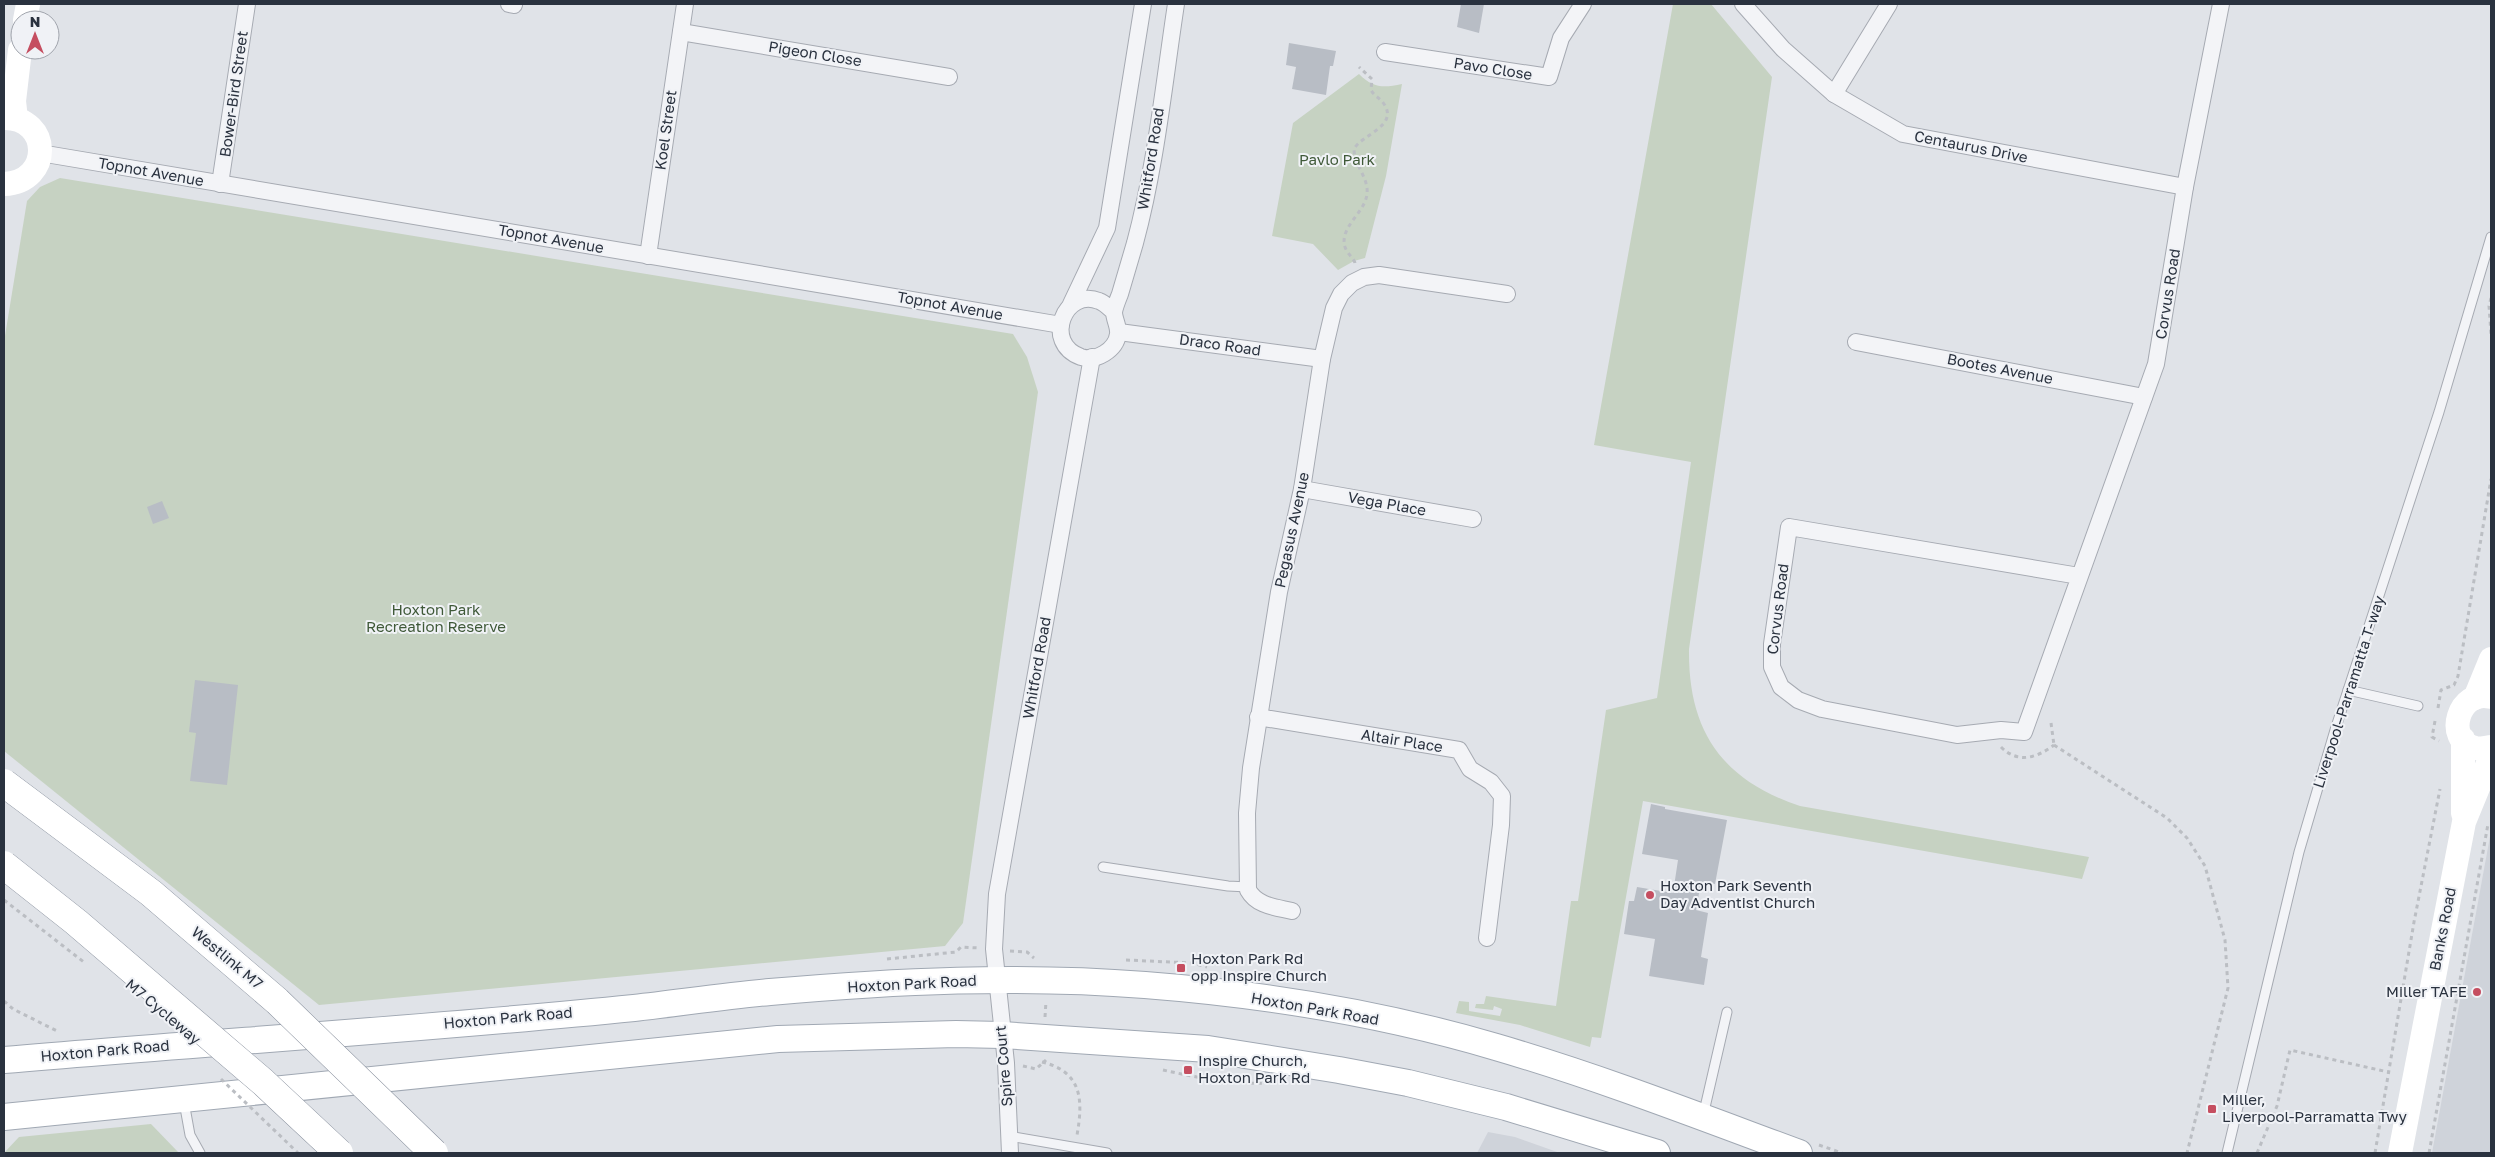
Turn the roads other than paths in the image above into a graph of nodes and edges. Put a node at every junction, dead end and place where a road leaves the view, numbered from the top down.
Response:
1 (247, 4) edge
2 (685, 4) edge
3 (1142, 4) edge
4 (1176, 4) edge
5 (1583, 4) edge
6 (1743, 4) edge
7 (1889, 4) edge
8 (2221, 4) edge
9 (681, 32) junction
10 (1385, 52) dead end
11 (19, 60) edge
12 (949, 76) dead end
13 (1834, 94) junction
14 (10, 118) edge
15 (40, 153) junction
16 (220, 184) junction
17 (4, 185) edge
18 (2185, 187) junction
19 (2491, 237) edge
20 (648, 256) junction
21 (1507, 294) dead end
22 (1071, 304) junction
23 (1114, 312) junction
24 (1061, 325) junction
25 (1119, 332) junction
26 (1856, 342) dead end
27 (1092, 357) junction
28 (1322, 359) junction
29 (2144, 396) junction
30 (1302, 489) junction
31 (1473, 519) dead end
32 (2079, 576) junction
33 (2491, 659) edge
34 (2348, 690) junction
35 (2483, 698) edge
36 (2418, 706) dead end
37 (1258, 718) junction
38 (2452, 741) junction
39 (2491, 748) edge
40 (2491, 756) edge
41 (4, 783) edge
42 (2464, 822) junction
43 (4, 865) edge
44 (1103, 867) dead end
45 (1248, 886) junction
46 (1292, 911) dead end
47 (1487, 938) dead end
48 (996, 980) junction
49 (1727, 1012) dead end
50 (1002, 1035) junction
51 (4, 1060) edge
52 (183, 1099) junction
53 (4, 1117) edge
54 (1702, 1118) junction
55 (1009, 1136) junction
56 (200, 1153) edge
57 (339, 1153) edge
58 (434, 1153) edge
59 (1010, 1153) edge
60 (1107, 1153) edge
61 (1657, 1153) edge
62 (1799, 1153) edge
63 (2227, 1153) edge
64 (2400, 1153) edge

1 - 16 street, Bower-Bird Street
2 - 9 street, Koel Street
3 - 22 street
4 - 23 street, Whitford Road
5 - 10 street, Pavo Close
6 - 13 street, Centaurus Drive
7 - 13 street
8 - 18 street, Corvus Road
9 - 12 street, Pigeon Close
9 - 20 street, Koel Street
11 - 14 street
13 - 18 street, Centaurus Drive
14 - 15 street
15 - 16 street, Topnot Avenue
15 - 17 street
16 - 20 street, Topnot Avenue
18 - 29 street, Corvus Road
19 - 34 lane, Liverpool–Parramatta T-way
20 - 24 street, Topnot Avenue
21 - 28 street, Pegasus Avenue
22 - 23 street
22 - 24 street
23 - 25 street
24 - 27 street
25 - 27 street
25 - 28 street, Draco Road
26 - 29 street, Bootes Avenue
27 - 48 street, Whitford Road
28 - 30 street, Pegasus Avenue
29 - 32 street, Corvus Road
30 - 31 street, Vega Place
30 - 37 street, Pegasus Avenue
32 - 32 street, Corvus Road
33 - 35 street
34 - 36 lane
34 - 63 lane, Liverpool–Parramatta T-way
35 - 38 street, Banks Road
37 - 45 street, Pegasus Avenue
37 - 47 street, Altair Place
38 - 39 street
38 - 42 street, Banks Road
40 - 42 street, Banks Road
41 - 58 highway, Westlink M7, bridge
42 - 64 street, Banks Road
43 - 57 highway, bridge
44 - 45 lane
45 - 46 street
48 - 50 street, Spire Court
48 - 51 main road, Hoxton Park Road
48 - 54 main road, Hoxton Park Road
49 - 54 lane
50 - 52 main road
50 - 55 street, Spire Court
50 - 61 main road
52 - 53 main road
52 - 56 lane
54 - 62 main road, Hoxton Park Road
55 - 59 street, Spire Court
55 - 60 lane

